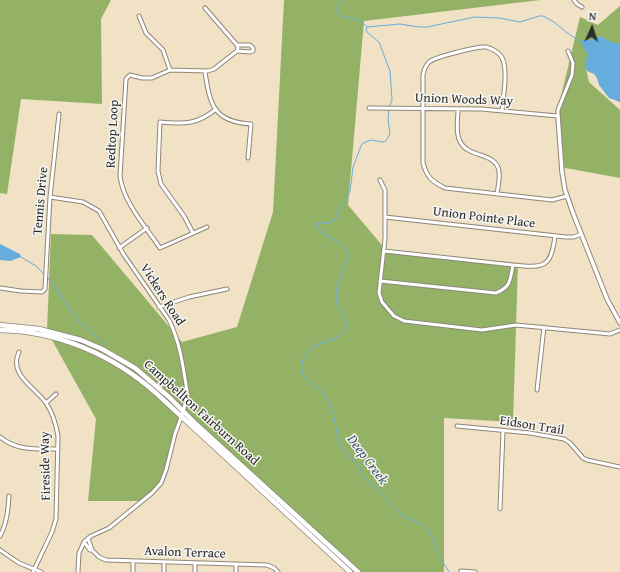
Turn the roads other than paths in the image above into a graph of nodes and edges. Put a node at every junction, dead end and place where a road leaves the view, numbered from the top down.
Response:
1 (574, 0) edge
2 (582, 7) dead end
3 (205, 8) dead end
4 (139, 16) dead end
5 (237, 45) junction
6 (237, 51) junction
7 (568, 51) dead end
8 (170, 70) junction
9 (205, 72) junction
10 (369, 108) dead end
11 (216, 109) junction
12 (422, 109) junction
13 (458, 109) junction
14 (502, 111) junction
15 (59, 114) dead end
16 (558, 116) junction
17 (248, 158) dead end
18 (380, 180) dead end
19 (497, 194) junction
20 (567, 196) junction
21 (50, 197) junction
22 (385, 217) junction
23 (207, 227) dead end
24 (147, 228) junction
25 (192, 234) junction
26 (581, 234) junction
27 (555, 236) junction
28 (119, 248) junction
29 (384, 251) junction
30 (513, 265) junction
31 (380, 281) junction
32 (0, 288) edge
33 (227, 289) dead end
34 (159, 307) junction
35 (620, 323) edge
36 (0, 325) edge
37 (544, 327) junction
38 (0, 330) edge
39 (620, 330) edge
40 (19, 352) dead end
41 (537, 390) dead end
42 (56, 394) dead end
43 (46, 403) junction
44 (183, 412) junction
45 (181, 417) junction
46 (457, 426) dead end
47 (503, 431) junction
48 (0, 437) edge
49 (58, 449) junction
50 (620, 467) edge
51 (9, 496) dead end
52 (500, 509) dead end
53 (0, 536) edge
54 (88, 538) junction
55 (84, 542) junction
56 (0, 550) edge
57 (92, 550) junction
58 (133, 561) junction
59 (164, 562) junction
60 (195, 563) junction
61 (236, 564) junction
62 (33, 571) edge
63 (461, 571) edge
64 (41, 572) edge
65 (78, 572) edge
66 (133, 572) edge
67 (164, 572) edge
68 (195, 572) edge
69 (236, 572) edge
70 (278, 572) edge
71 (350, 572) edge
72 (358, 572) edge
73 (475, 572) edge

1 - 2 street
3 - 5 street
4 - 8 street
5 - 6 street
5 - 6 street
6 - 9 street
7 - 16 street
8 - 9 street, Redtop Loop
8 - 24 street, Redtop Loop
9 - 11 street
10 - 12 street, Union Woods Way
11 - 17 street
11 - 25 street
12 - 13 street, Union Woods Way
12 - 14 street
12 - 19 street
13 - 14 street, Union Woods Way
13 - 19 street
14 - 16 street, Union Woods Way
15 - 21 street, Tennis Drive
16 - 20 street
18 - 22 street
19 - 20 street
20 - 26 street
21 - 28 street, Vickers Road
21 - 32 street, Tennis Drive
22 - 27 street, Union Pointe Place
22 - 29 street
23 - 25 street, Redtop Loop
24 - 25 street, Redtop Loop
24 - 28 street
26 - 27 street, Union Pointe Place
26 - 35 street
27 - 30 street
28 - 34 street, Vickers Road
29 - 30 street
29 - 31 street
30 - 31 street
31 - 37 street
33 - 34 street
34 - 44 street, Vickers Road
36 - 44 main road, Campbellton Fairburn Road
37 - 39 street
37 - 41 street
38 - 45 main road, Campbellton Fairburn Road
40 - 43 street, Fireside Way
42 - 43 street
43 - 49 street, Fireside Way
44 - 45 street, Vickers Road
44 - 72 main road, Campbellton Fairburn Road
45 - 54 street, Vickers Road
45 - 71 main road, Campbellton Fairburn Road
46 - 47 street, Eidson Trail
47 - 50 street, Eidson Trail
47 - 52 street
48 - 49 street
49 - 62 street, Fireside Way
51 - 53 street
54 - 55 street, Vickers Road
54 - 57 street
55 - 57 street, Avalon Terrace
55 - 65 street, Vickers Road
56 - 62 street
57 - 58 street, Avalon Terrace
58 - 59 street, Avalon Terrace
58 - 66 street
59 - 60 street, Avalon Terrace
59 - 67 street
60 - 61 street, Avalon Terrace
60 - 68 street
61 - 69 street
61 - 70 street, Avalon Terrace
62 - 64 street
63 - 73 street

